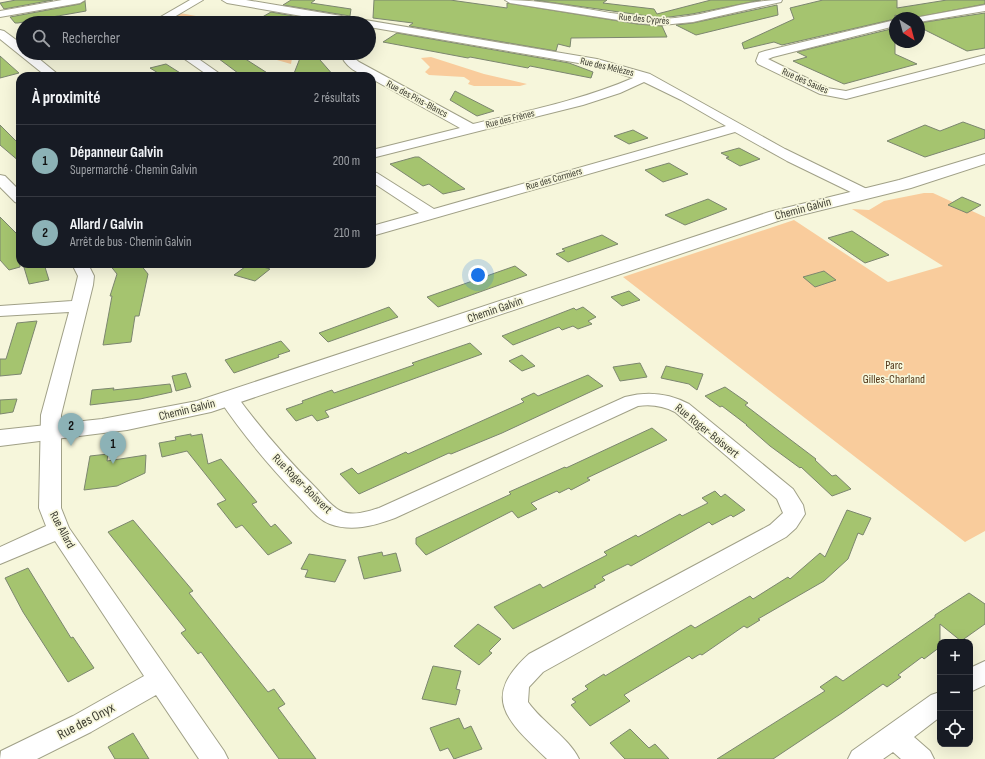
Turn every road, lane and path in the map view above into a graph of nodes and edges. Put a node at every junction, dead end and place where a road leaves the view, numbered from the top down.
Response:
1 (80, 0) edge
2 (198, 0) edge
3 (227, 0) edge
4 (510, 0) edge
5 (777, 0) edge
6 (524, 1) edge
7 (985, 8) edge
8 (0, 14) edge
9 (169, 16) edge
10 (320, 16) edge
11 (925, 18) edge
12 (889, 24) edge
13 (376, 26) edge
14 (382, 27) junction
15 (376, 31) edge
16 (0, 33) edge
17 (16, 46) edge
18 (985, 59) edge
19 (34, 60) edge
20 (193, 60) edge
21 (349, 60) edge
22 (49, 72) edge
23 (211, 72) edge
24 (366, 72) edge
25 (376, 77) edge
26 (646, 77) junction
27 (737, 127) junction
28 (472, 129) junction
29 (376, 153) edge
30 (985, 159) edge
31 (0, 179) edge
32 (376, 179) edge
33 (866, 194) junction
34 (16, 196) edge
35 (432, 214) junction
36 (376, 230) edge
37 (82, 268) edge
38 (80, 306) junction
39 (0, 311) edge
40 (229, 399) junction
41 (51, 433) junction
42 (0, 438) edge
43 (59, 530) junction
44 (0, 556) edge
45 (985, 671) edge
46 (160, 680) junction
47 (973, 680) edge
48 (937, 705) edge
49 (894, 736) junction
50 (12, 759) edge
51 (214, 759) edge
52 (565, 759) edge
53 (862, 759) edge
54 (920, 759) edge

1 - 8 street
2 - 9 street
3 - 10 street
4 - 6 street, Rue des Cyprès
5 - 6 street, Rue des Cyprès
7 - 11 street
12 - 18 street, Rue des Saules
13 - 14 street, Rue des Mélèzes
14 - 15 street
14 - 26 street, Rue des Mélèzes
16 - 17 street
19 - 22 street
20 - 23 street
21 - 24 street, Rue des Pins-Blancs
25 - 28 street, Rue des Pins-Blancs
26 - 27 street, Rue des Mélèzes
26 - 28 street, Rue des Frênes
27 - 33 street, Rue des Mélèzes
27 - 35 street, Rue des Cormiers
28 - 29 street, Rue des Frênes
30 - 33 street, Chemin Galvin
31 - 34 street
32 - 35 street
33 - 40 street, Chemin Galvin
35 - 36 street, Rue des Cormiers
37 - 38 street, Rue Allard
38 - 39 street
38 - 41 street, Rue Allard
40 - 41 street, Chemin Galvin
40 - 52 street, Rue Roger-Boisvert
41 - 42 street, Chemin Galvin
41 - 43 street, Rue Allard
43 - 44 street
43 - 46 street, Rue Allard
45 - 47 street
46 - 50 street, Rue des Onyx
46 - 51 street, Rue Allard
48 - 49 street
49 - 53 street
49 - 54 street

